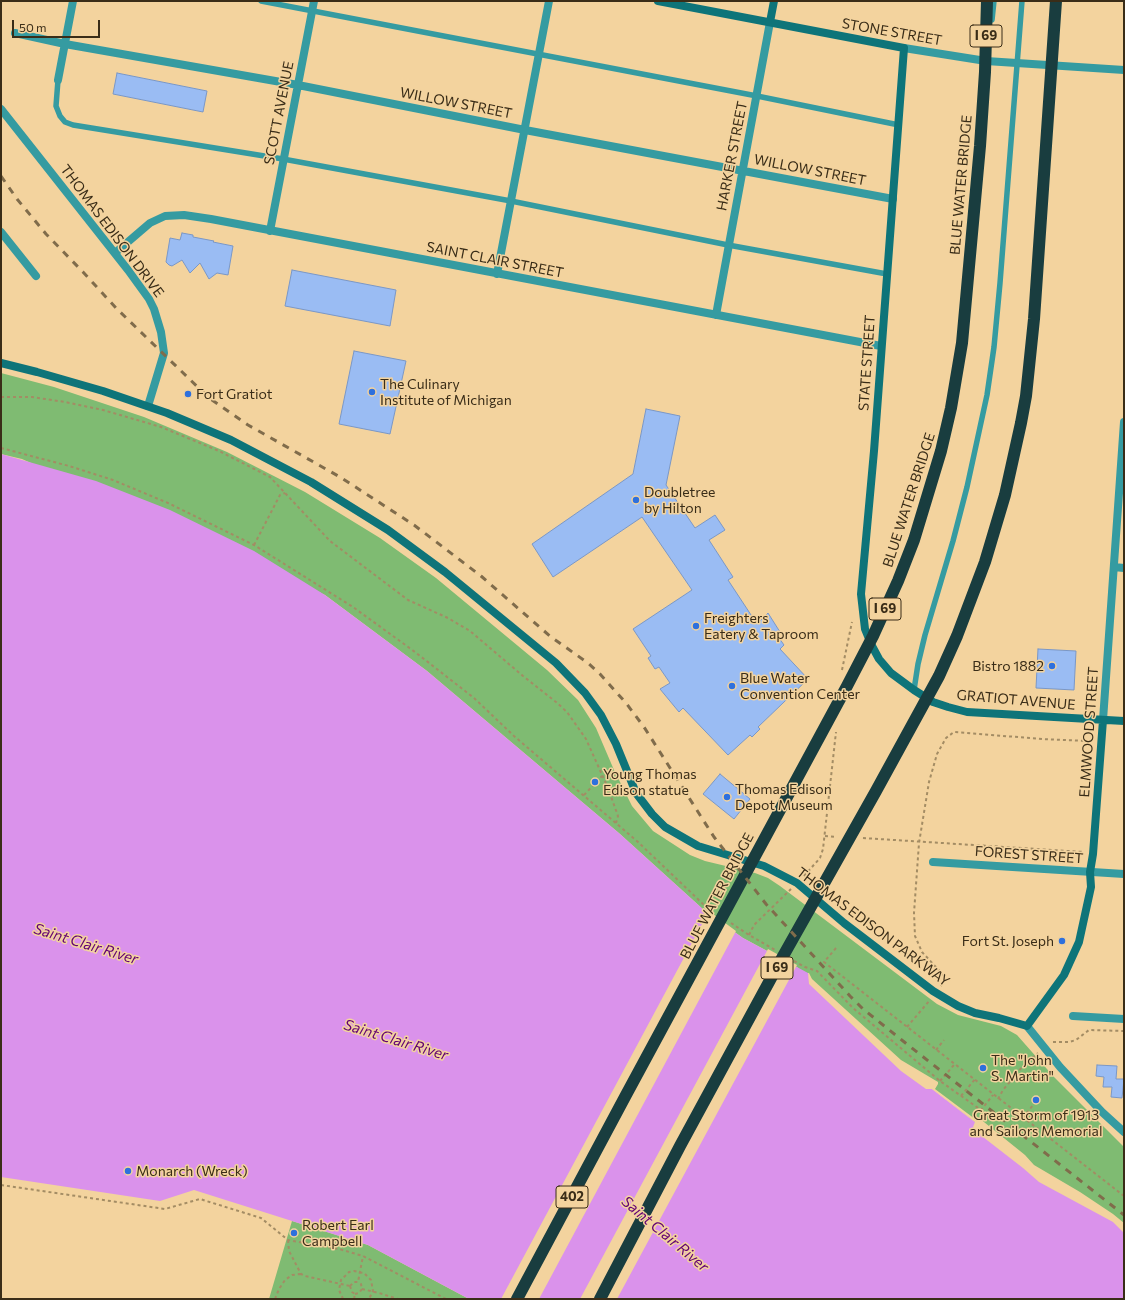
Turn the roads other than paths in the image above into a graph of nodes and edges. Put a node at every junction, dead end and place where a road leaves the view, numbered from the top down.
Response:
1 (73, 1) edge
2 (261, 1) edge
3 (314, 1) edge
4 (549, 1) edge
5 (658, 1) edge
6 (774, 1) edge
7 (986, 1) edge
8 (994, 1) edge
9 (1022, 1) edge
10 (1056, 1) edge
11 (312, 10) junction
12 (770, 22) junction
13 (15, 33) dead end
14 (65, 44) junction
15 (904, 48) junction
16 (539, 54) junction
17 (1017, 64) junction
18 (1124, 70) edge
19 (985, 72) junction
20 (58, 80) joint
21 (298, 85) junction
22 (757, 96) junction
23 (1, 109) edge
24 (898, 125) junction
25 (525, 130) junction
26 (283, 160) junction
27 (743, 171) junction
28 (893, 199) junction
29 (512, 201) junction
30 (270, 231) junction
31 (1, 232) edge
32 (728, 245) junction
33 (115, 253) junction
34 (497, 274) junction
35 (887, 274) junction
36 (36, 276) dead end
37 (716, 315) junction
38 (881, 346) junction
39 (1, 363) edge
40 (148, 406) junction
41 (1124, 424) edge
42 (1114, 567) junction
43 (1124, 568) edge
44 (891, 673) joint
45 (914, 690) junction
46 (1103, 720) junction
47 (1124, 722) edge
48 (933, 862) dead end
49 (1090, 872) junction
50 (1124, 874) edge
51 (1073, 1016) dead end
52 (1124, 1019) edge
53 (1027, 1026) junction
54 (626, 1095) joint
55 (1124, 1132) edge
56 (517, 1299) edge
57 (600, 1299) edge

1 - 14 street
2 - 11 lane
3 - 11 street, SCOTT AVENUE
4 - 16 street
5 - 12 street, STONE STREET
6 - 12 street, HARKER STREET
7 - 19 highway, BLUE WATER BRIDGE / I 69
8 - 19 lane
9 - 17 lane
10 - 57 highway, I 69
11 - 16 lane
11 - 21 street, SCOTT AVENUE
12 - 15 street, STONE STREET
12 - 22 street, HARKER STREET
13 - 14 street, WILLOW STREET
14 - 20 street
14 - 21 street, WILLOW STREET
15 - 17 street, STONE STREET
15 - 24 street, STATE STREET
16 - 22 lane
16 - 25 street
17 - 18 street, STONE STREET
17 - 45 lane
19 - 54 highway, BLUE WATER BRIDGE / I 69
20 - 26 lane
21 - 25 street, WILLOW STREET
21 - 26 street, SCOTT AVENUE
22 - 24 lane
22 - 27 street, HARKER STREET
23 - 33 street, THOMAS EDISON DRIVE
24 - 28 street, STATE STREET
25 - 27 street, WILLOW STREET
25 - 29 street
26 - 29 lane
26 - 30 street, SCOTT AVENUE
27 - 28 street, WILLOW STREET
27 - 32 street, HARKER STREET
28 - 35 street, STATE STREET
29 - 32 lane
29 - 34 street
30 - 33 street, SAINT CLAIR STREET
30 - 34 street, SAINT CLAIR STREET
31 - 36 street
32 - 35 lane
32 - 37 street, HARKER STREET
33 - 40 street, THOMAS EDISON DRIVE
34 - 37 street, SAINT CLAIR STREET
35 - 38 street, STATE STREET
37 - 38 street, SAINT CLAIR STREET
38 - 44 street, STATE STREET
39 - 40 street, THOMAS EDISON PARKWAY
40 - 53 street, THOMAS EDISON PARKWAY
41 - 42 street, ELMWOOD STREET
42 - 43 street
42 - 46 street, ELMWOOD STREET
44 - 45 street, GRATIOT AVENUE
45 - 46 street, GRATIOT AVENUE
46 - 47 street, GRATIOT AVENUE
46 - 49 street, ELMWOOD STREET
48 - 49 street, FOREST STREET
49 - 50 street, FOREST STREET
49 - 53 street, ELMWOOD STREET
51 - 52 street
53 - 55 street
54 - 56 highway, BLUE WATER BRIDGE / 402

